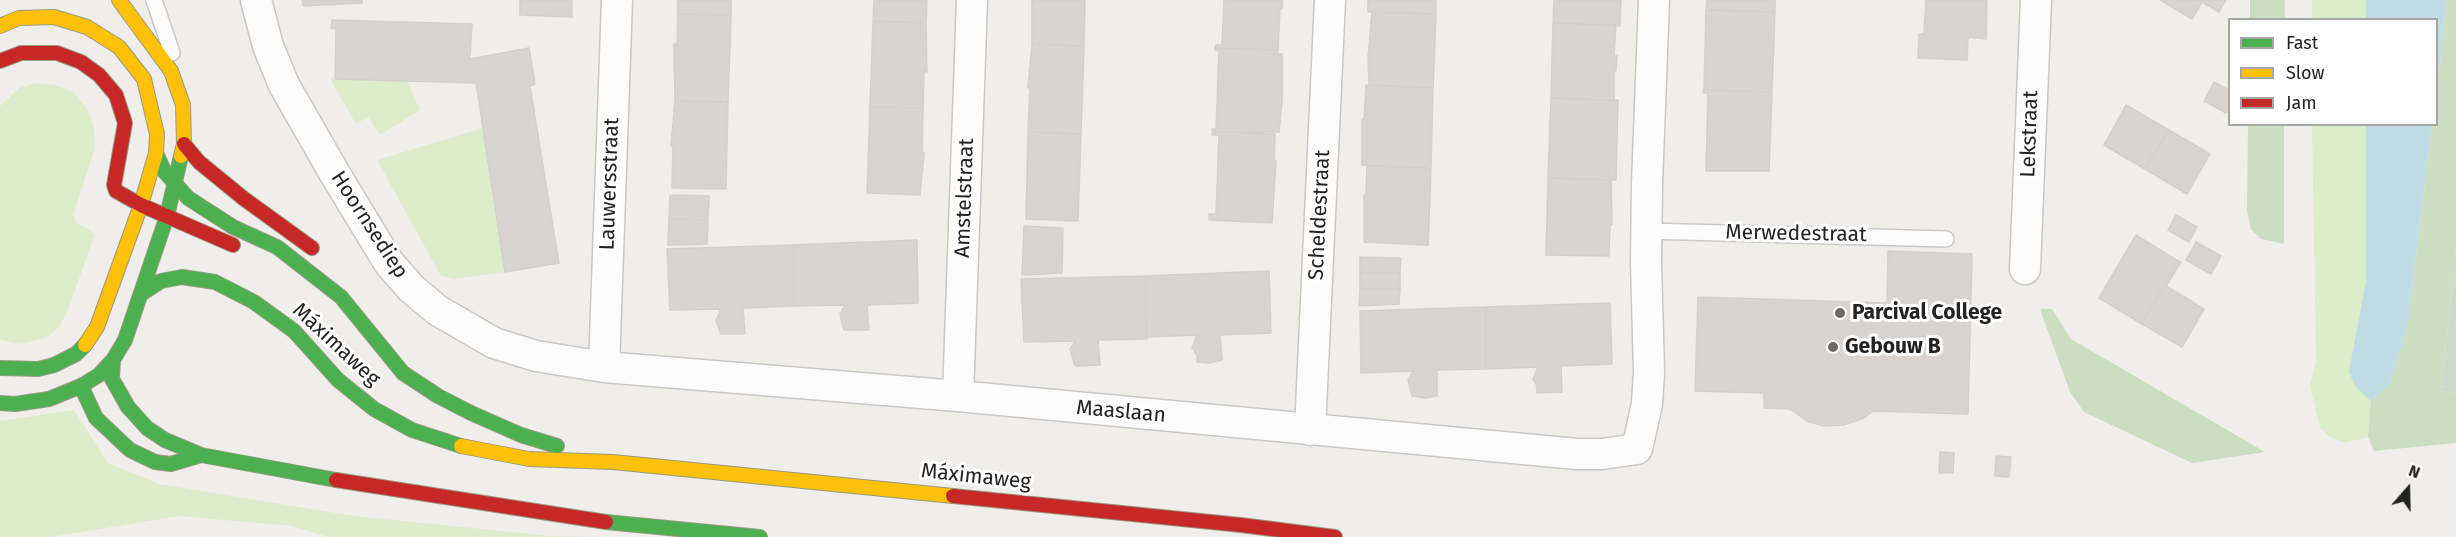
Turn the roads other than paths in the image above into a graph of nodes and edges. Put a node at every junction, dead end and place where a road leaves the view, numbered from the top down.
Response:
1 (119, 0) edge
2 (154, 0) edge
3 (256, 0) edge
4 (617, 0) edge
5 (972, 0) edge
6 (1330, 0) edge
7 (1654, 0) edge
8 (2036, 0) edge
9 (9, 7) dead end
10 (38, 11) junction
11 (0, 25) edge
12 (21, 54) junction
13 (0, 62) edge
14 (171, 71) junction
15 (184, 144) junction
16 (156, 153) junction
17 (175, 185) junction
18 (141, 205) junction
19 (167, 216) junction
20 (1647, 231) junction
21 (1946, 239) dead end
22 (244, 251) dead end
23 (324, 258) dead end
24 (2025, 268) dead end
25 (141, 294) junction
26 (362, 297) dead end
27 (335, 317) dead end
28 (359, 321) junction
29 (113, 360) junction
30 (604, 367) junction
31 (0, 368) edge
32 (79, 370) junction
33 (958, 396) junction
34 (0, 403) edge
35 (1310, 430) junction
36 (201, 455) junction
37 (614, 462) junction
38 (760, 537) edge
39 (1335, 537) edge

1 - 14 main road
2 - 14 lane
3 - 30 street, Hoornsediep
4 - 30 street, Lauwersstraat
5 - 33 street, Amstelstraat
6 - 35 street, Scheldestraat
7 - 20 street
8 - 24 street, Lekstraat
9 - 11 main road
10 - 11 main road
10 - 12 main road
10 - 16 main road
12 - 13 main road
12 - 18 main road
14 - 15 main road
15 - 17 main road
15 - 23 main road
16 - 17 main road, Máximaweg
16 - 18 main road
17 - 19 main road
17 - 28 main road, Máximaweg
18 - 19 main road
18 - 32 main road
19 - 22 main road
19 - 25 main road
20 - 21 lane, Merwedestraat
20 - 35 street, Maaslaan
25 - 29 main road
25 - 37 main road, Máximaweg
26 - 28 main road, Máximaweg
27 - 28 main road, Máximaweg
28 - 37 main road, Máximaweg
29 - 32 main road
29 - 36 main road
30 - 33 street, Maaslaan
31 - 32 main road
32 - 34 main road
32 - 36 main road
33 - 35 street, Maaslaan
36 - 38 main road
37 - 39 main road, Máximaweg

